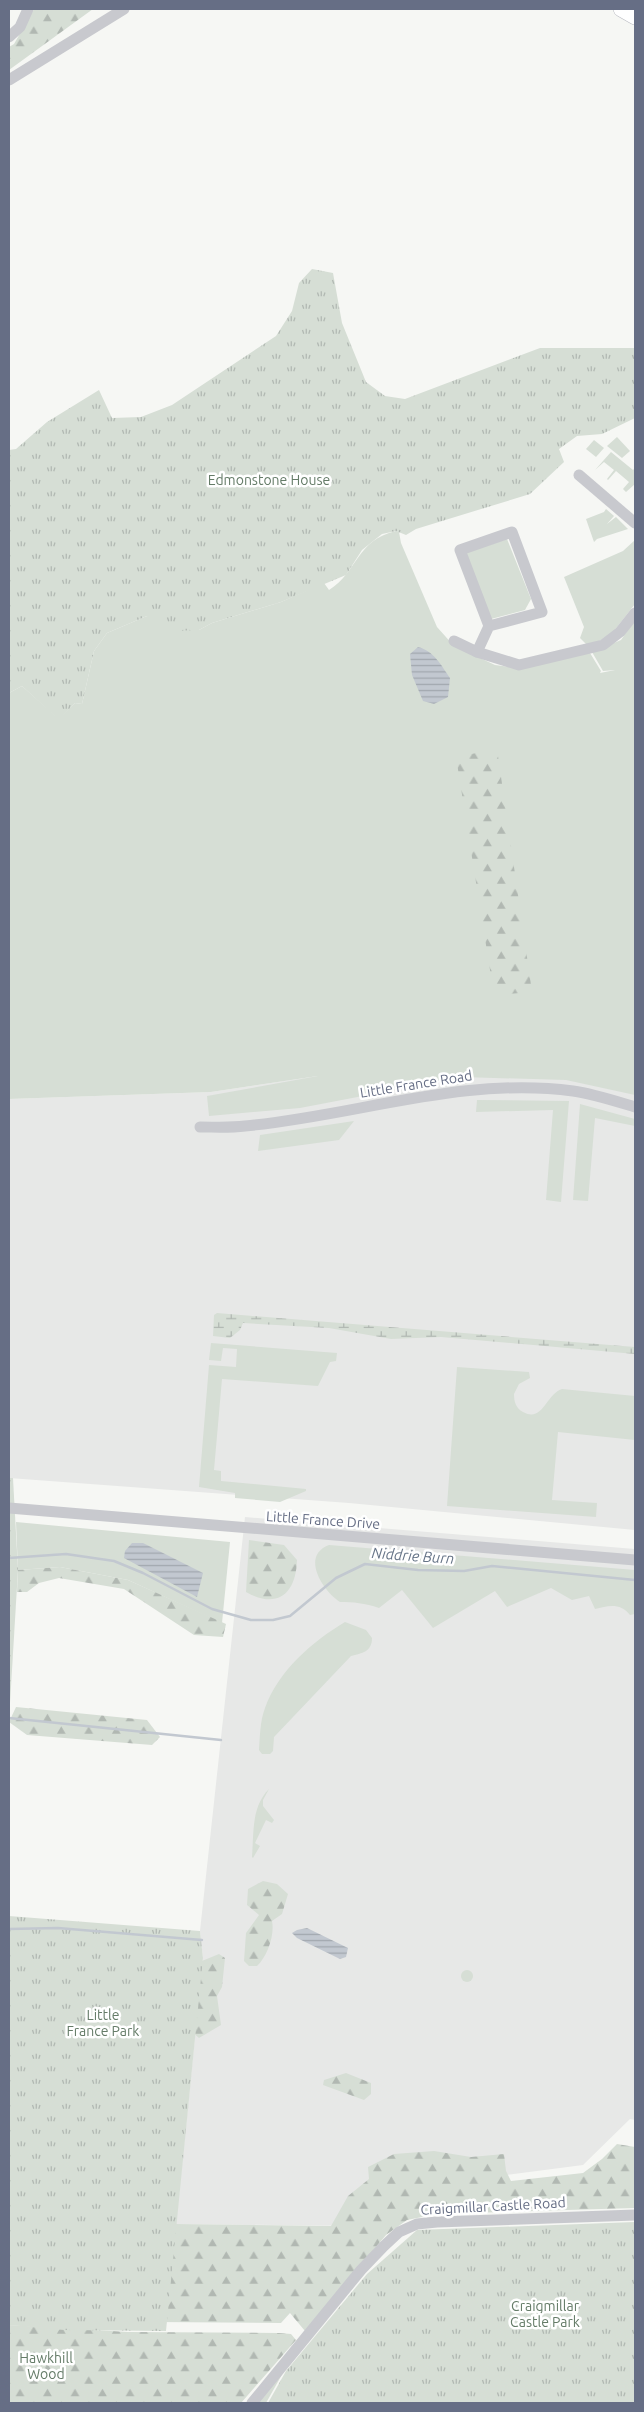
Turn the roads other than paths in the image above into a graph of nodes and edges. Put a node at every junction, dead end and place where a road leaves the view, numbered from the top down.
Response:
1 (28, 9) edge
2 (124, 9) edge
3 (621, 9) edge
4 (635, 16) edge
5 (9, 37) edge
6 (9, 80) edge
7 (579, 475) dead end
8 (635, 523) edge
9 (635, 613) edge
10 (489, 626) junction
11 (454, 641) dead end
12 (477, 652) junction
13 (635, 1107) edge
14 (200, 1127) dead end
15 (9, 1508) edge
16 (635, 1560) edge
17 (635, 2215) edge
18 (252, 2403) edge

1 - 5 street
2 - 6 street
3 - 4 main road
7 - 8 street
9 - 12 street
10 - 10 street
10 - 12 street
11 - 12 street
13 - 14 street, Little France Road
15 - 16 street, Little France Drive
17 - 18 street, Craigmillar Castle Road

